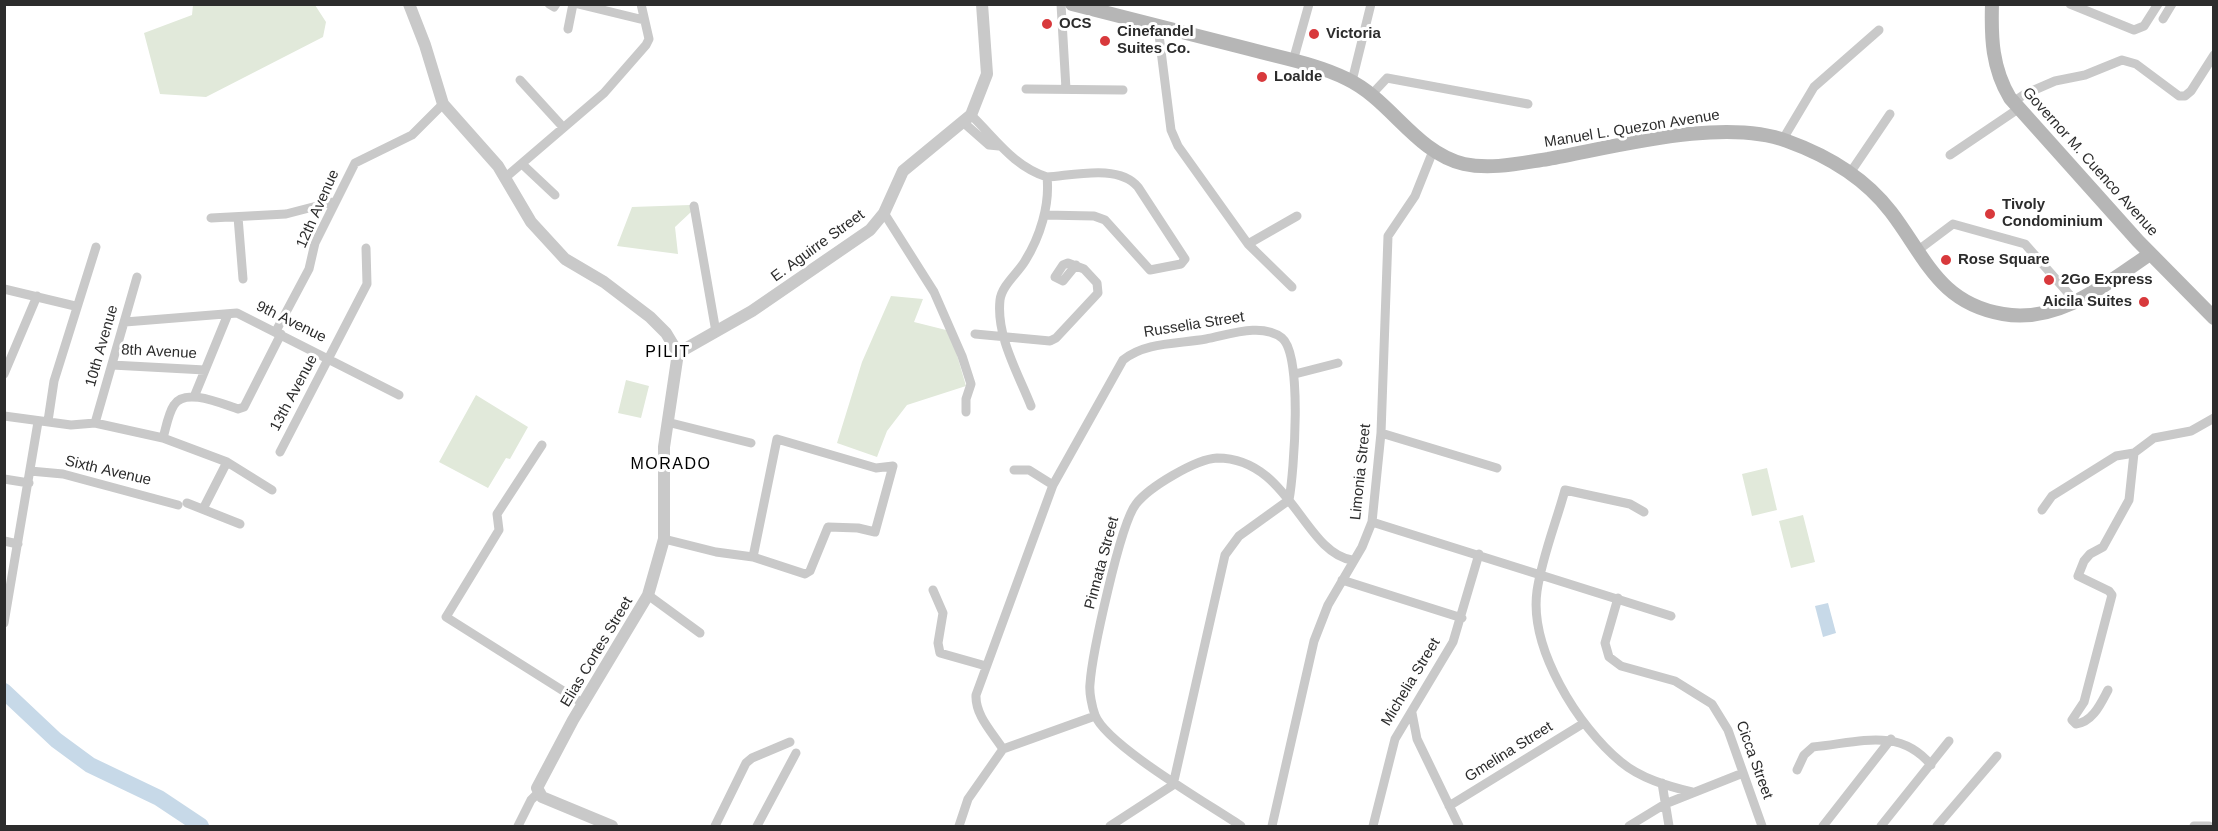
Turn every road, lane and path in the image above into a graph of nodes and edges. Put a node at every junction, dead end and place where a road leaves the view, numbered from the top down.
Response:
1 (409, 4) edge
2 (573, 4) edge
3 (578, 4) edge
4 (641, 4) edge
5 (982, 4) edge
6 (1061, 4) edge
7 (1072, 4) edge
8 (1309, 4) edge
9 (1371, 4) edge
10 (1992, 4) edge
11 (2070, 4) edge
12 (2158, 4) edge
13 (2172, 4) edge
14 (1100, 8) edge
15 (2163, 19) dead end
16 (644, 20) junction
17 (1158, 27) junction
18 (568, 29) dead end
19 (1879, 30) dead end
20 (2214, 56) edge
21 (1293, 61) junction
22 (520, 80) dead end
23 (1352, 81) junction
24 (1026, 89) dead end
25 (1066, 89) junction
26 (1123, 90) dead end
27 (1372, 94) junction
28 (1528, 104) dead end
29 (443, 105) junction
30 (2016, 105) junction
31 (1890, 114) dead end
32 (968, 119) junction
33 (562, 126) junction
34 (1783, 140) junction
35 (1433, 151) junction
36 (1950, 155) dead end
37 (522, 164) junction
38 (1850, 173) junction
39 (506, 177) junction
40 (1047, 177) junction
41 (555, 195) dead end
42 (336, 201) junction
43 (694, 206) dead end
44 (884, 213) junction
45 (1044, 215) junction
46 (1297, 216) dead end
47 (238, 217) junction
48 (211, 218) dead end
49 (1248, 244) junction
50 (96, 247) dead end
51 (366, 248) dead end
52 (1917, 251) junction
53 (2150, 254) junction
54 (1076, 265) dead end
55 (137, 277) dead end
56 (243, 279) dead end
57 (1292, 287) dead end
58 (4, 289) edge
59 (37, 296) junction
60 (2076, 302) junction
61 (75, 306) junction
62 (228, 314) junction
63 (2214, 318) edge
64 (124, 322) junction
65 (716, 332) junction
66 (279, 333) junction
67 (975, 334) dead end
68 (1003, 336) junction
69 (678, 353) junction
70 (329, 358) junction
71 (1338, 363) dead end
72 (112, 364) junction
73 (205, 370) junction
74 (4, 374) edge
75 (1295, 374) junction
76 (399, 396) dead end
77 (194, 397) junction
78 (1032, 406) dead end
79 (966, 412) dead end
80 (4, 416) edge
81 (2214, 418) edge
82 (43, 422) junction
83 (667, 422) junction
84 (95, 423) junction
85 (1381, 433) junction
86 (163, 438) junction
87 (751, 443) dead end
88 (542, 445) dead end
89 (279, 452) dead end
90 (2134, 453) junction
91 (227, 462) junction
92 (1497, 468) dead end
93 (1014, 470) dead end
94 (30, 471) junction
95 (4, 479) edge
96 (28, 483) junction
97 (1053, 485) junction
98 (272, 490) dead end
99 (1289, 500) junction
100 (203, 509) junction
101 (2042, 510) dead end
102 (1644, 512) dead end
103 (1372, 522) junction
104 (240, 524) dead end
105 (663, 539) junction
106 (4, 541) edge
107 (18, 544) junction
108 (1479, 555) junction
109 (753, 557) junction
110 (1352, 560) junction
111 (1541, 573) junction
112 (1342, 580) junction
113 (933, 590) dead end
114 (648, 595) junction
115 (1617, 598) junction
116 (7, 603) edge
117 (1671, 616) dead end
118 (1462, 618) junction
119 (4, 622) edge
120 (700, 633) dead end
121 (986, 666) junction
122 (2108, 690) dead end
123 (584, 704) junction
124 (1412, 713) junction
125 (1095, 716) junction
126 (1584, 723) junction
127 (1395, 739) junction
128 (1417, 739) junction
129 (1891, 739) junction
130 (1949, 741) dead end
131 (790, 742) dead end
132 (1003, 749) junction
133 (796, 753) dead end
134 (1997, 756) dead end
135 (1931, 765) junction
136 (1797, 770) dead end
137 (1743, 773) junction
138 (1174, 781) junction
139 (1662, 783) junction
140 (1692, 792) junction
141 (538, 793) junction
142 (1665, 804) junction
143 (1449, 806) junction
144 (1941, 825) edge
145 (518, 826) edge
146 (612, 826) edge
147 (715, 826) edge
148 (757, 826) edge
149 (959, 826) edge
150 (1110, 826) edge
151 (1241, 826) edge
152 (1272, 826) edge
153 (1372, 826) edge
154 (1459, 826) edge
155 (1629, 826) edge
156 (1669, 826) edge
157 (1762, 826) edge
158 (1823, 826) edge
159 (1881, 826) edge
160 (2194, 826) edge
161 (2209, 826) edge

1 - 29 street
2 - 18 street
3 - 16 street
4 - 16 street
5 - 32 street
6 - 25 street
7 - 14 main road, Manuel L. Quezon Avenue
8 - 21 street
9 - 23 street
10 - 30 main road, Governor M. Cuenco Avenue
11 - 12 street
13 - 15 street
14 - 17 main road, Manuel L. Quezon Avenue
16 - 33 street
17 - 21 main road, Manuel L. Quezon Avenue
17 - 49 street
19 - 34 street
20 - 30 street
21 - 23 main road, Manuel L. Quezon Avenue
22 - 33 street
23 - 27 main road, Manuel L. Quezon Avenue
24 - 25 street
25 - 26 street
27 - 28 street
27 - 35 main road, Manuel L. Quezon Avenue
29 - 39 street
29 - 42 street, 12th Avenue
30 - 36 street
30 - 53 main road, Governor M. Cuenco Avenue
31 - 38 street
32 - 40 street
32 - 44 street, E. Aguirre Street
33 - 37 street
34 - 35 main road, Manuel L. Quezon Avenue
34 - 38 main road, Manuel L. Quezon Avenue
35 - 85 street, Limonia Street
37 - 39 street
37 - 41 street
38 - 52 main road, Manuel L. Quezon Avenue
39 - 69 street
40 - 45 street
40 - 45 street
42 - 47 street
42 - 66 street, 12th Avenue
43 - 65 street
44 - 65 street, E. Aguirre Street
44 - 79 street
45 - 68 street
46 - 49 street
47 - 48 street
47 - 56 street
49 - 57 street
50 - 61 street
51 - 70 street, 13th Avenue
52 - 60 main road, Manuel L. Quezon Avenue
52 - 60 street
53 - 60 main road, Manuel L. Quezon Avenue
53 - 63 main road, Governor M. Cuenco Avenue
54 - 68 street
55 - 64 street, 10th Avenue
58 - 59 street
59 - 61 street
59 - 74 street
61 - 82 street
62 - 64 street, 9th Avenue
62 - 66 street, 9th Avenue
62 - 73 street
64 - 72 street, 10th Avenue
65 - 69 street, E. Aguirre Street
66 - 70 street, 9th Avenue
66 - 77 street, 12th Avenue
67 - 68 street
68 - 78 street
69 - 83 street, Elias Cortes Street
70 - 76 street, 9th Avenue
70 - 89 street, 13th Avenue
71 - 75 street
72 - 73 street, 8th Avenue
72 - 84 street, 10th Avenue
73 - 77 street
75 - 97 street, Russelia Street
75 - 99 street, Russelia Street
77 - 86 street
80 - 82 street
81 - 90 street
82 - 84 street
82 - 94 street
83 - 87 street
83 - 105 street, Elias Cortes Street
84 - 86 street
85 - 92 street
85 - 103 street, Limonia Street
86 - 91 street
88 - 123 street
90 - 101 street
90 - 122 street
91 - 98 street
91 - 100 street
93 - 97 street
94 - 96 street
94 - 100 street, Sixth Avenue
95 - 96 street
96 - 107 street
97 - 121 street, Russelia Street
99 - 110 street, Pinnata Street
99 - 125 street, Pinnata Street
99 - 138 street
100 - 104 street, Sixth Avenue
102 - 111 street
103 - 108 street
103 - 110 street, Limonia Street
105 - 109 street
105 - 114 street, Elias Cortes Street
106 - 107 street
107 - 116 street
108 - 111 street
108 - 118 street, Michelia Street
109 - 109 street
110 - 112 street, Limonia Street
111 - 115 street
111 - 126 street
112 - 118 street
112 - 152 street, Limonia Street
113 - 121 street
114 - 120 street
114 - 123 street, Elias Cortes Street
115 - 117 street
115 - 137 street, Cicca Street
116 - 119 street
118 - 124 street, Michelia Street
121 - 132 street, Russelia Street
123 - 141 street, Elias Cortes Street
124 - 127 street, Michelia Street
124 - 128 street
125 - 132 street
125 - 138 street
126 - 139 street
126 - 143 street, Gmelina Street
127 - 128 street
127 - 153 street, Michelia Street
128 - 143 street
129 - 135 street
129 - 136 street
129 - 158 street
130 - 135 street
131 - 147 street
132 - 149 street
133 - 148 street
134 - 144 street
135 - 159 street
137 - 140 street
137 - 157 street, Cicca Street
138 - 150 street
138 - 151 street
139 - 140 street
139 - 142 street
140 - 142 street
141 - 145 street
141 - 146 street
142 - 155 street
142 - 156 street
143 - 154 street
160 - 161 street

